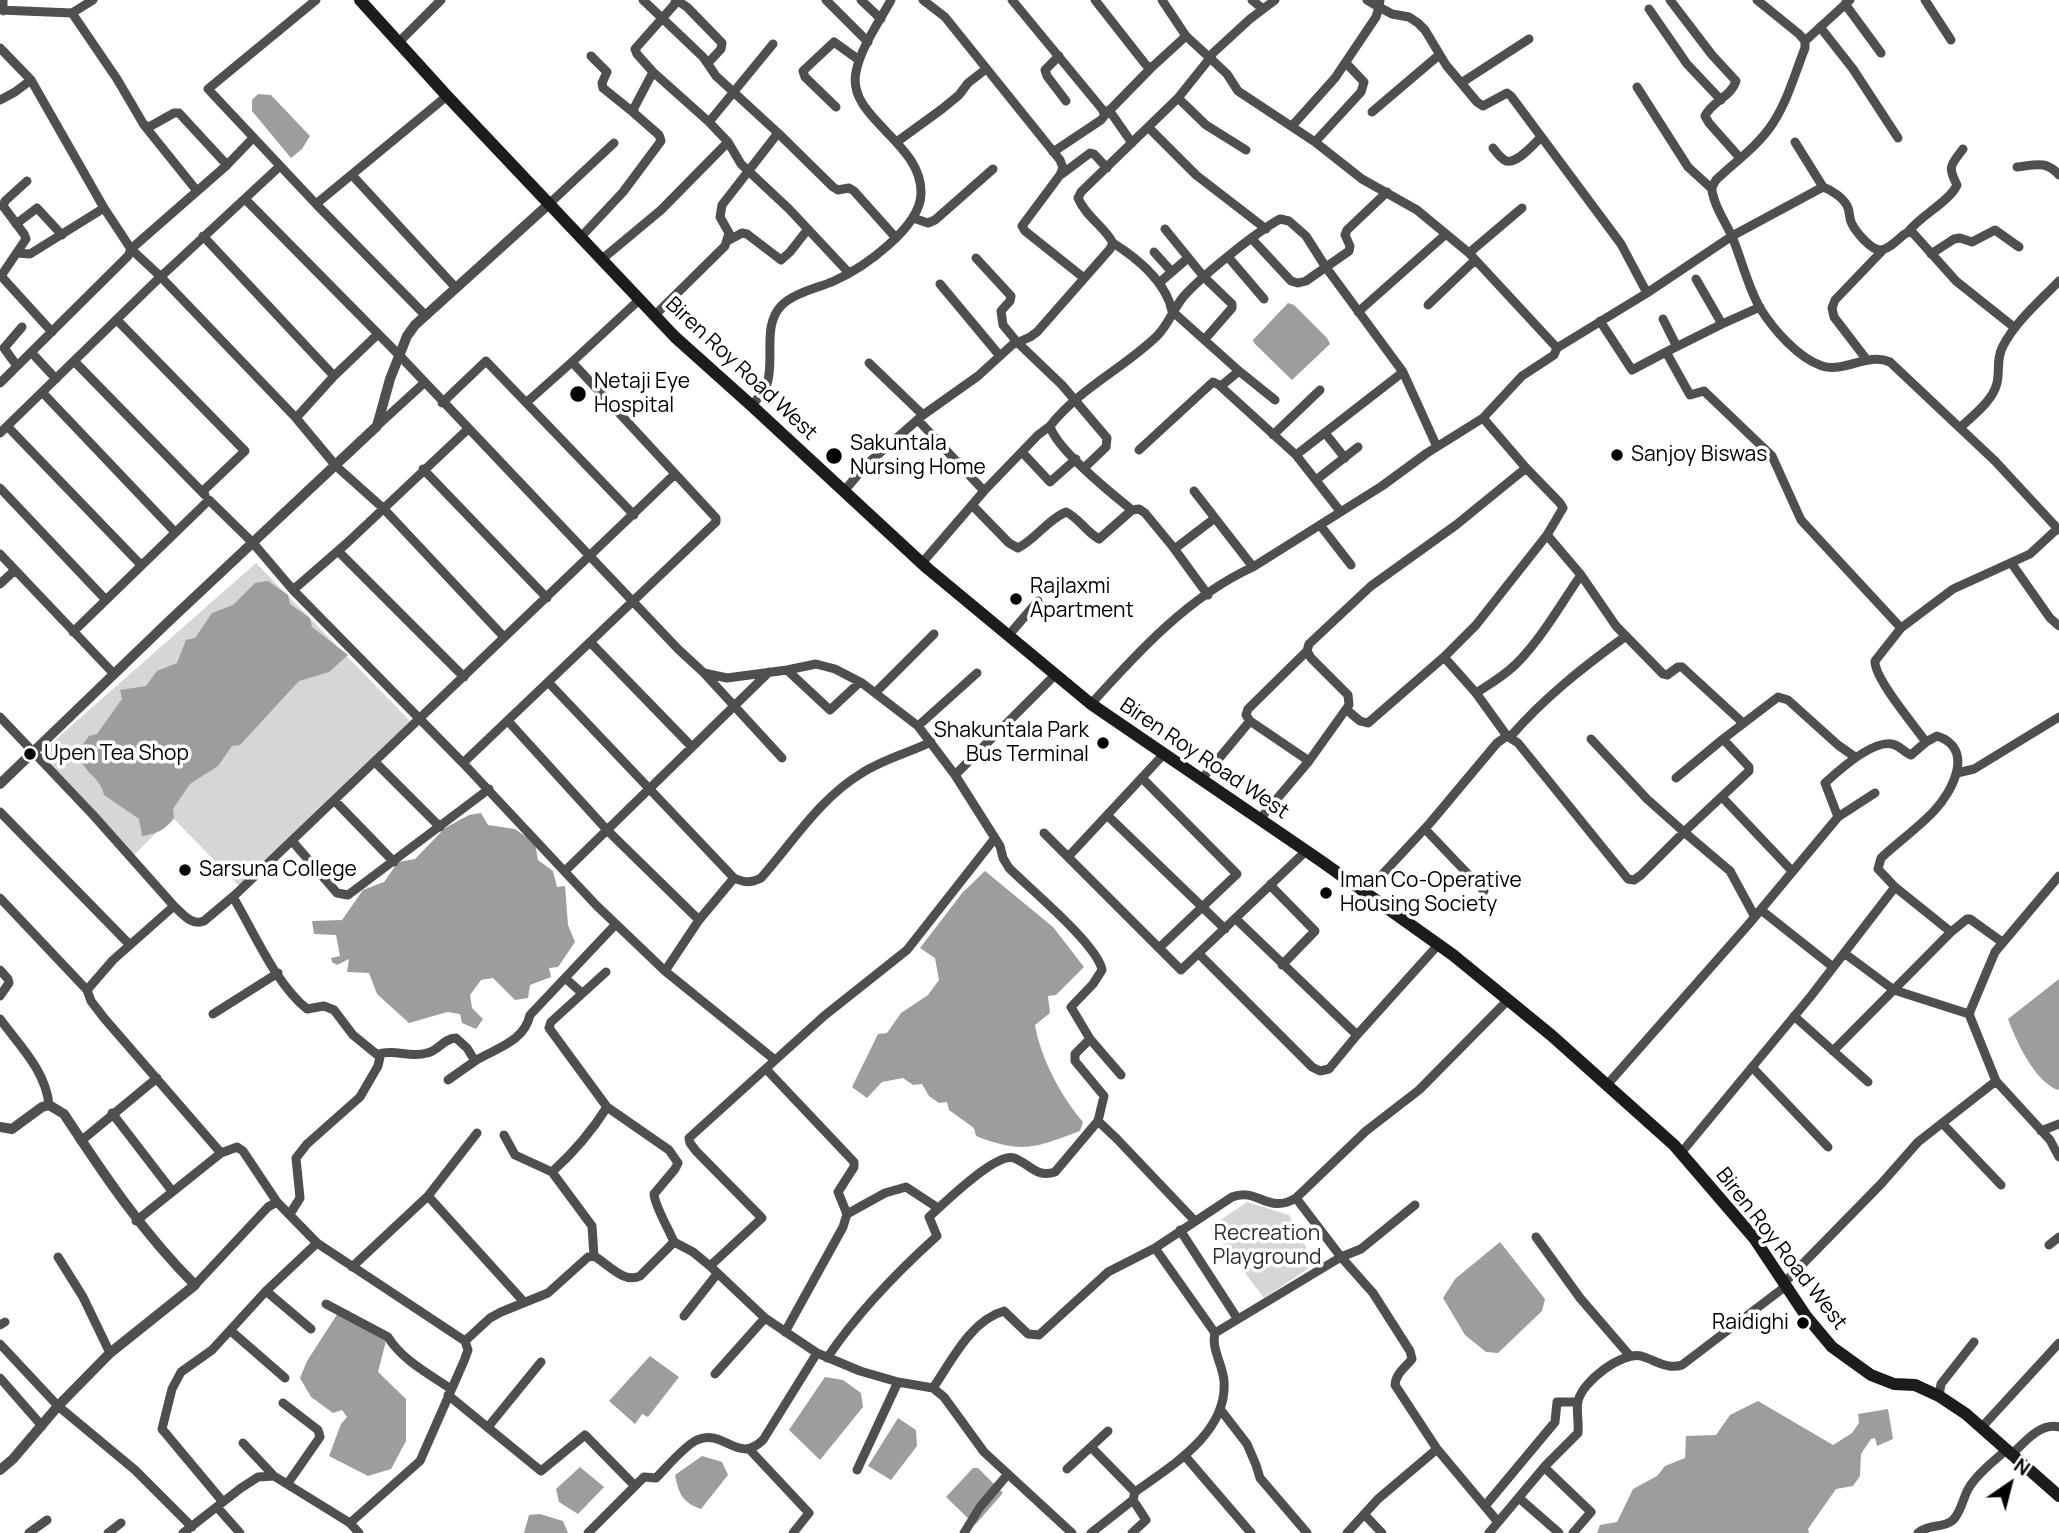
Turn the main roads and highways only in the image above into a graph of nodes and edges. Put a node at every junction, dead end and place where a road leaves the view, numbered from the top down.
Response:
1 (360, 0) edge
2 (2059, 1496) edge

1 - 2 main road, Biren Roy Road West

